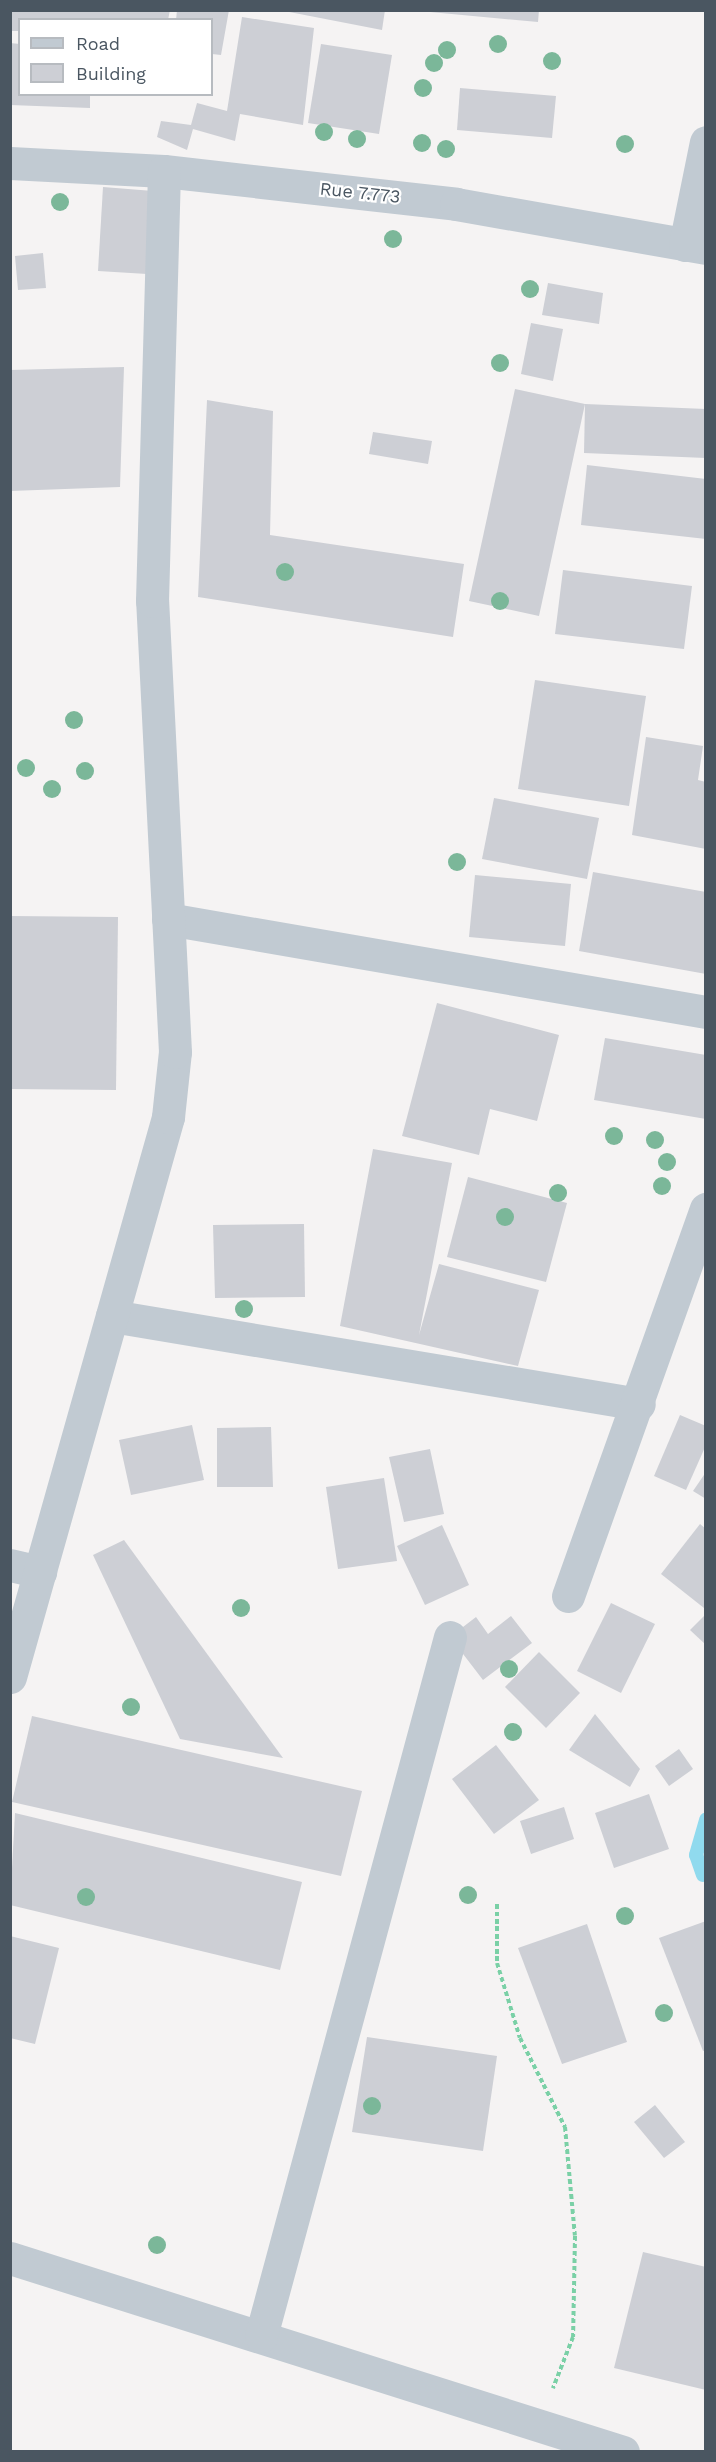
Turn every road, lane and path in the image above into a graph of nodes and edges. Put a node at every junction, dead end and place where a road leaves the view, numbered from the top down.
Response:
1 (705, 142) edge
2 (10, 163) edge
3 (164, 171) junction
4 (695, 247) edge
5 (168, 919) junction
6 (705, 1012) edge
7 (705, 1209) edge
8 (112, 1316) junction
9 (639, 1404) junction
10 (25, 1568) edge
11 (568, 1596) dead end
12 (450, 1637) dead end
13 (10, 1677) edge
14 (497, 1904) dead end
15 (10, 2258) edge
16 (261, 2336) junction
17 (538, 2425) junction
18 (623, 2451) edge

1 - 4 street
2 - 3 street, Rue 7.773
3 - 4 street, Rue 7.773
3 - 5 street
5 - 6 street
5 - 8 street
7 - 9 street
8 - 9 street
8 - 10 street
9 - 11 street
10 - 13 street
12 - 16 street
14 - 17 path
15 - 16 street
16 - 17 street
17 - 18 street

